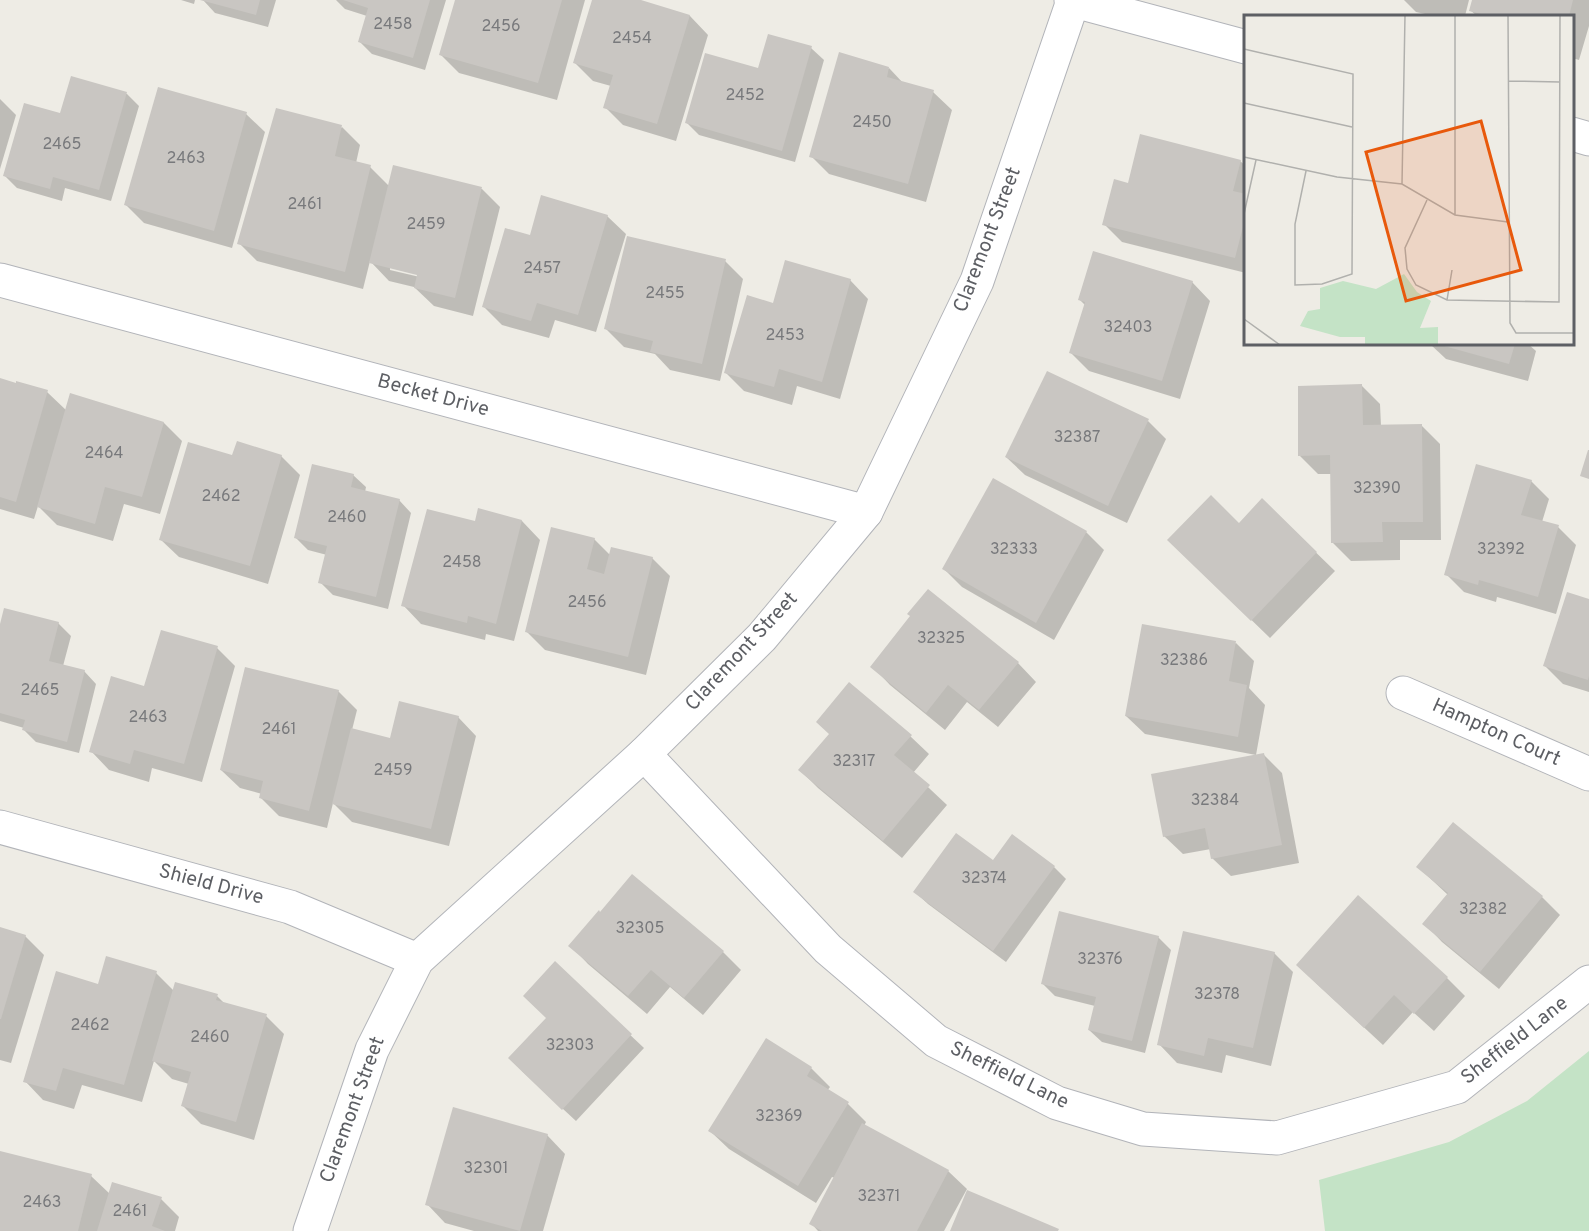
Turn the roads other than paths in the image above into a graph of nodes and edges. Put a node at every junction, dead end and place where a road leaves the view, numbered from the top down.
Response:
1 (1072, 0) edge
2 (1244, 47) edge
3 (1574, 135) edge
4 (1589, 139) edge
5 (0, 280) edge
6 (866, 512) junction
7 (1403, 693) dead end
8 (644, 754) junction
9 (1589, 774) edge
10 (0, 827) edge
11 (417, 960) junction
12 (1589, 982) edge
13 (310, 1231) edge

1 - 2 street
1 - 6 street, Claremont Street
3 - 4 street
5 - 6 street, Becket Drive
6 - 8 street, Claremont Street
7 - 9 street, Hampton Court
8 - 11 street, Claremont Street
8 - 12 street, Sheffield Lane
10 - 11 street, Shield Drive
11 - 13 street, Claremont Street

